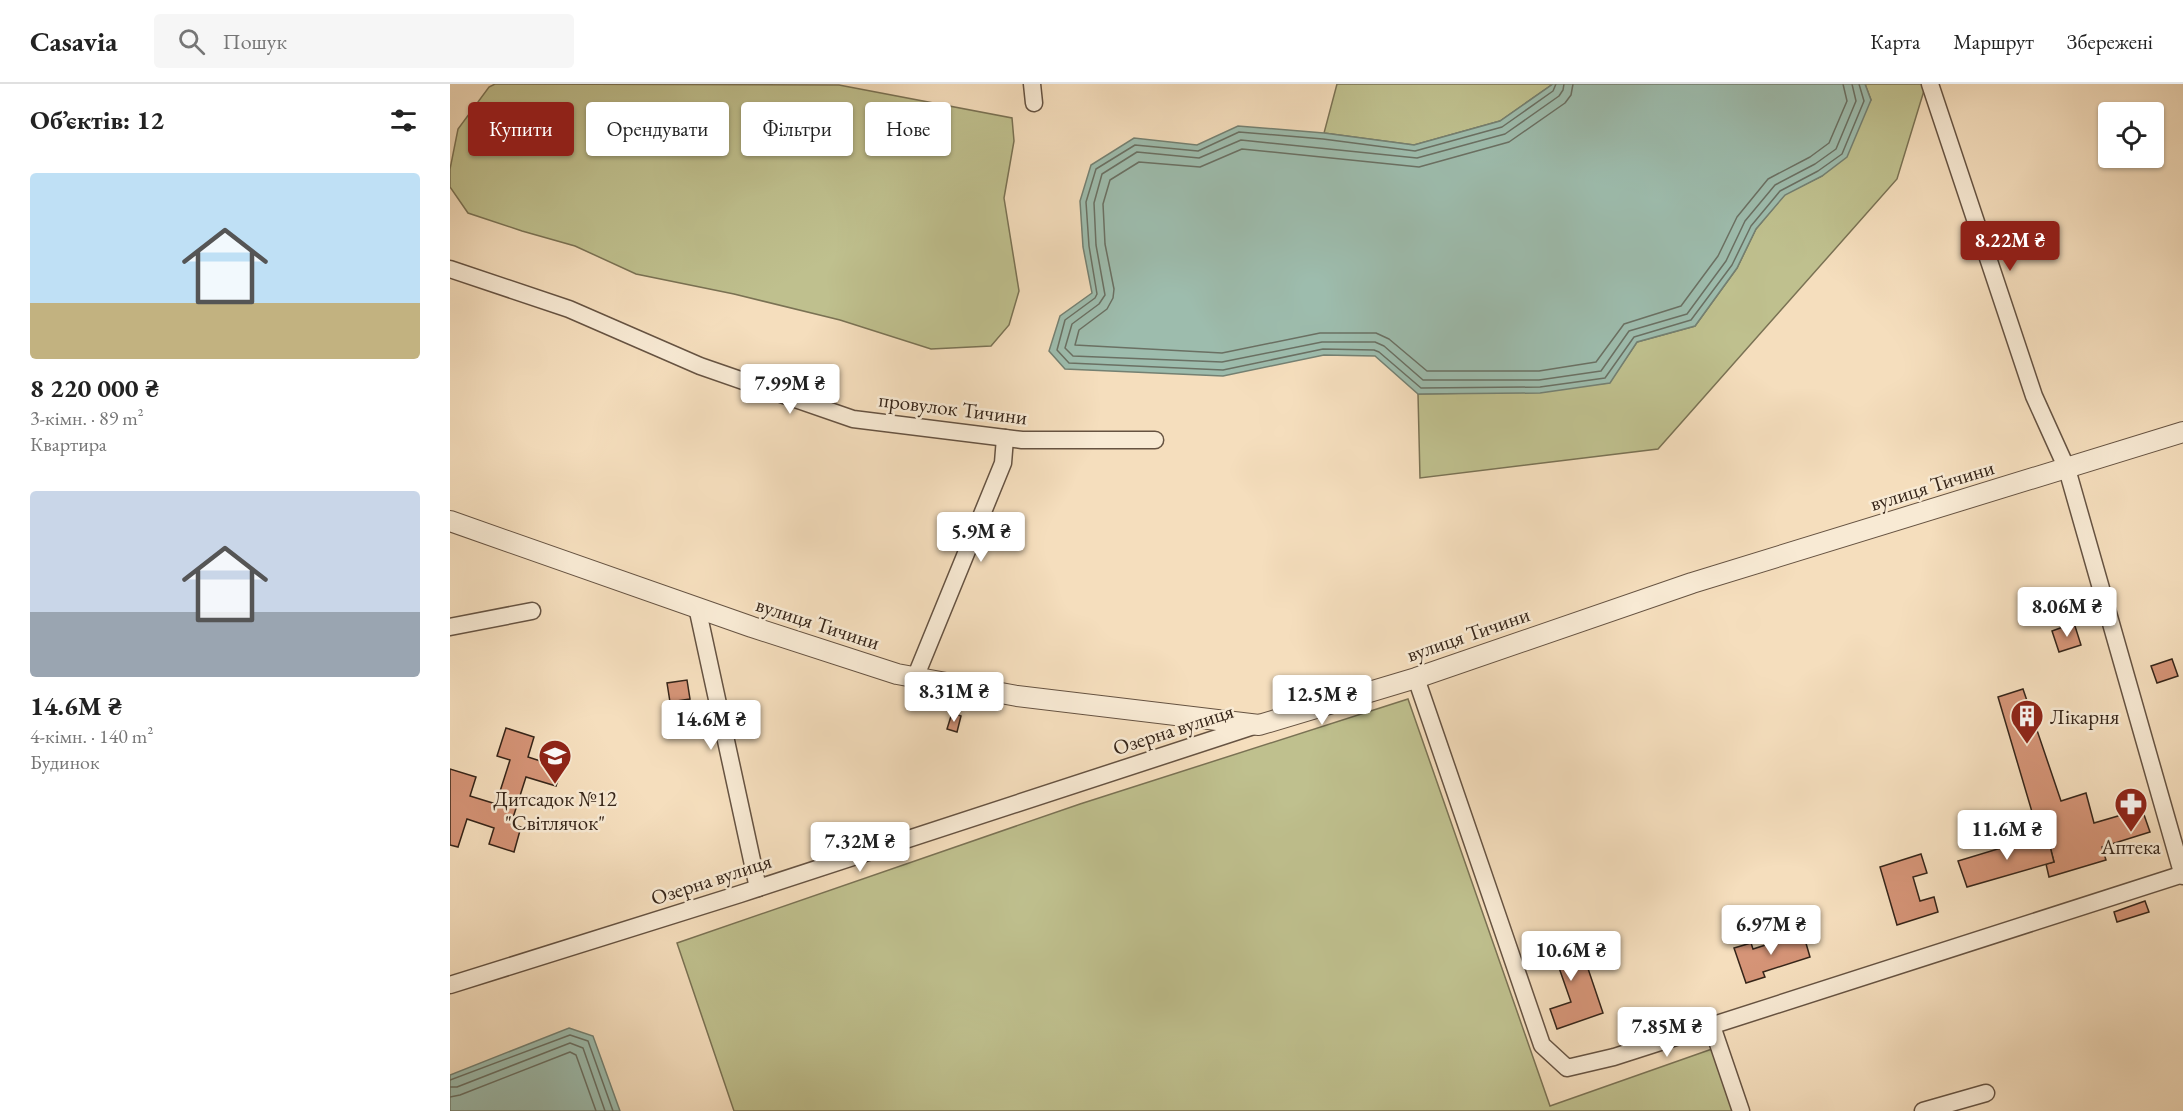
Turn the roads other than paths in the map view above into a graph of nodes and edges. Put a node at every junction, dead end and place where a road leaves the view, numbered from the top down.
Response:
1 (1032, 84) edge
2 (1930, 84) edge
3 (1034, 103) dead end
4 (450, 269) edge
5 (2183, 432) edge
6 (1005, 438) junction
7 (1155, 440) dead end
8 (2067, 469) junction
9 (450, 521) edge
10 (697, 607) junction
11 (532, 611) dead end
12 (450, 627) edge
13 (915, 678) junction
14 (1416, 678) junction
15 (1259, 725) junction
16 (2183, 875) edge
17 (758, 888) junction
18 (450, 985) edge
19 (1712, 1026) junction
20 (1986, 1093) dead end
21 (1741, 1111) edge
22 (1923, 1111) edge

1 - 3 street
2 - 8 street
4 - 6 street, провулок Тичини
5 - 8 street, вулиця Тичини
6 - 7 street, провулок Тичини
6 - 13 street
8 - 14 street, вулиця Тичини
8 - 16 street
9 - 10 street, вулиця Тичини
10 - 13 street, вулиця Тичини
10 - 17 street
11 - 12 street
13 - 15 street, вулиця Тичини
14 - 15 street, вулиця Тичини
14 - 19 street
15 - 17 street, Озерна вулиця
16 - 19 street
17 - 18 street, Озерна вулиця
19 - 21 street
20 - 22 street

